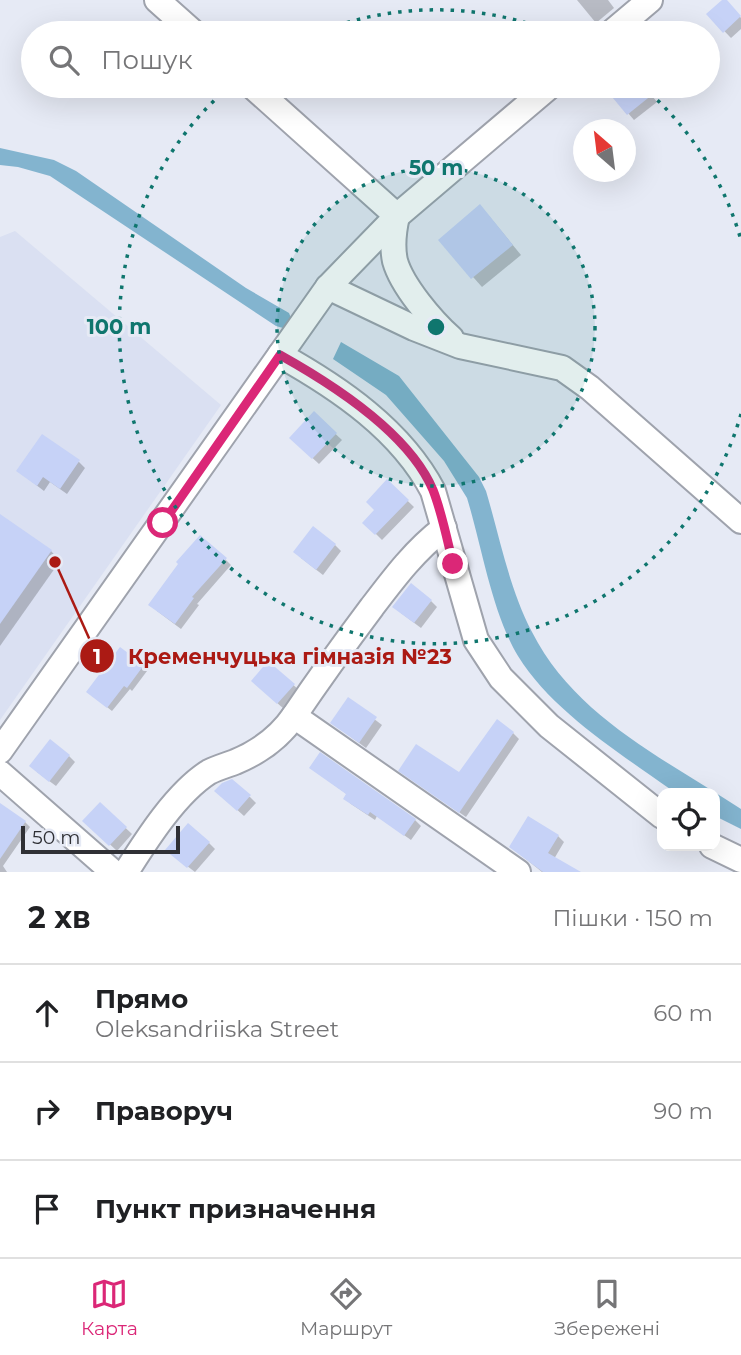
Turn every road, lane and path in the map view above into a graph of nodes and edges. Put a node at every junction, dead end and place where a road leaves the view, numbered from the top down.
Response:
1 (157, 0) edge
2 (650, 0) edge
3 (181, 21) edge
4 (625, 21) edge
5 (265, 98) edge
6 (536, 98) edge
7 (397, 216) junction
8 (328, 288) junction
9 (460, 346) junction
10 (280, 355) junction
11 (741, 521) edge
12 (444, 528) junction
13 (294, 716) junction
14 (0, 751) edge
15 (0, 773) edge
16 (657, 812) edge
17 (720, 850) edge
18 (741, 860) edge
19 (113, 872) edge
20 (126, 872) edge
21 (518, 872) edge

1 - 3 street
2 - 4 street
5 - 7 street
6 - 7 street
7 - 8 street
7 - 9 street
8 - 9 street
8 - 10 street
9 - 11 street
10 - 12 street
10 - 14 street
12 - 13 street
12 - 16 street
13 - 20 street
13 - 21 street
15 - 19 street
17 - 18 street

